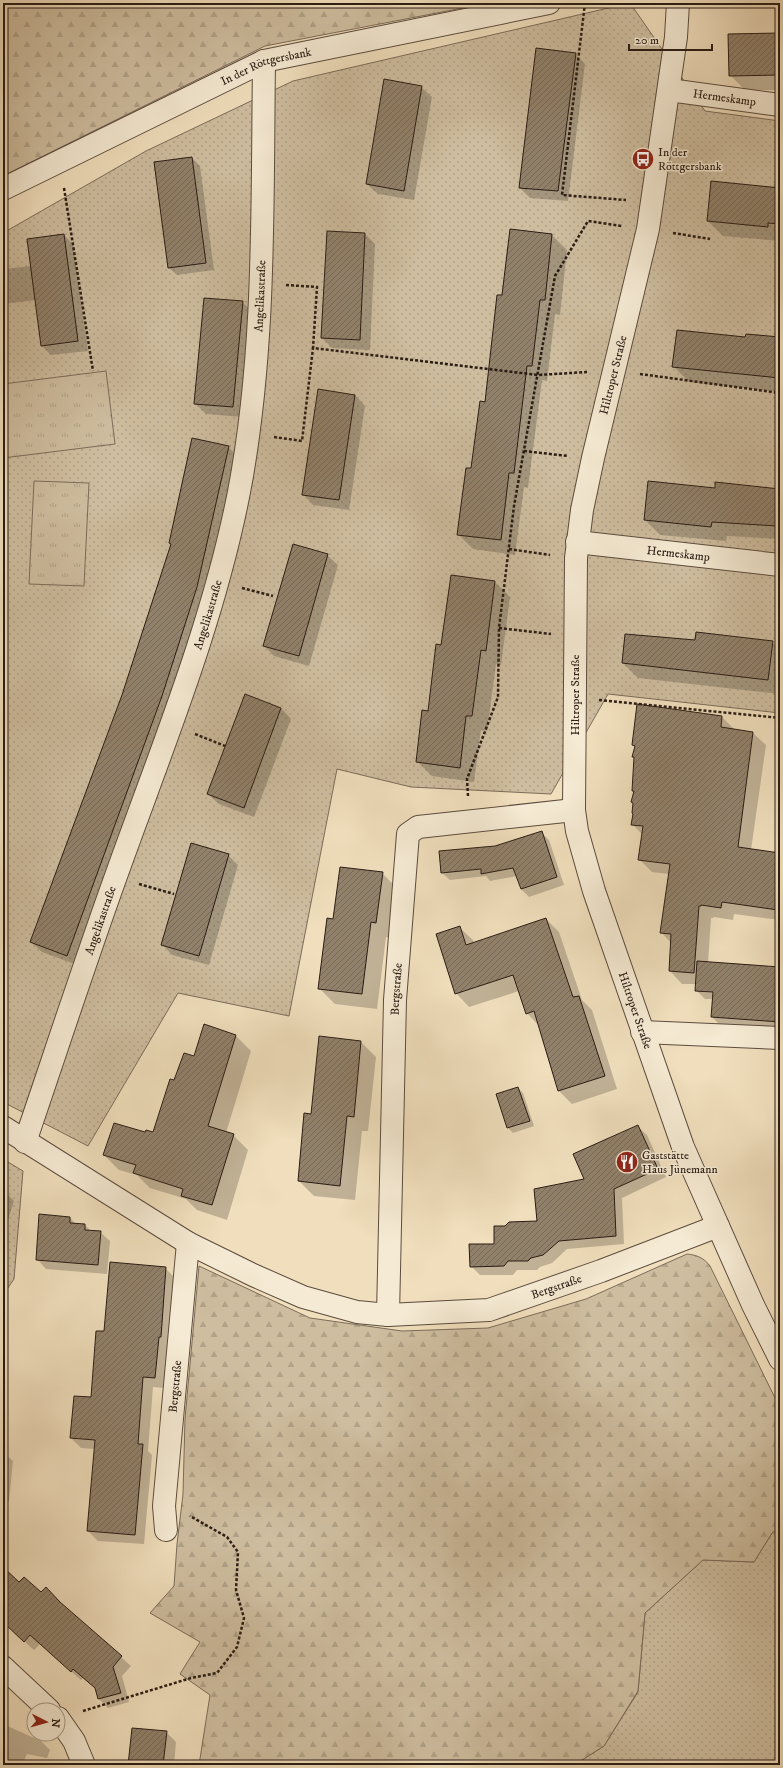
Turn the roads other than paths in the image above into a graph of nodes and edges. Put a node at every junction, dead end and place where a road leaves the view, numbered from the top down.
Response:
1 (549, 3) edge
2 (678, 3) edge
3 (264, 62) junction
4 (669, 90) junction
5 (780, 105) edge
6 (3, 189) edge
7 (577, 550) junction
8 (780, 565) edge
9 (574, 810) junction
10 (642, 1032) junction
11 (780, 1038) edge
12 (3, 1127) edge
13 (25, 1142) junction
14 (718, 1226) junction
15 (188, 1243) junction
16 (388, 1315) junction
17 (780, 1360) edge
18 (166, 1530) dead end
19 (3, 1667) edge
20 (40, 1702) edge
21 (66, 1730) edge
22 (84, 1765) edge

1 - 3 street, In der Röttgersbank
2 - 4 street, Hiltroper Straße
3 - 6 street, In der Röttgersbank
3 - 13 street, Angelikastraße
4 - 5 street, Hermeskamp
4 - 7 street, Hiltroper Straße
7 - 8 street, Hermeskamp
7 - 9 street, Hiltroper Straße
9 - 10 street, Hiltroper Straße
9 - 16 street, Bergstraße
10 - 11 street
10 - 14 street, Hiltroper Straße
12 - 13 street, Bergstraße
13 - 15 street, Bergstraße
14 - 16 street, Bergstraße
14 - 17 street, Hiltroper Straße
15 - 16 street, Bergstraße
15 - 18 street, Bergstraße
19 - 20 street
21 - 22 street

